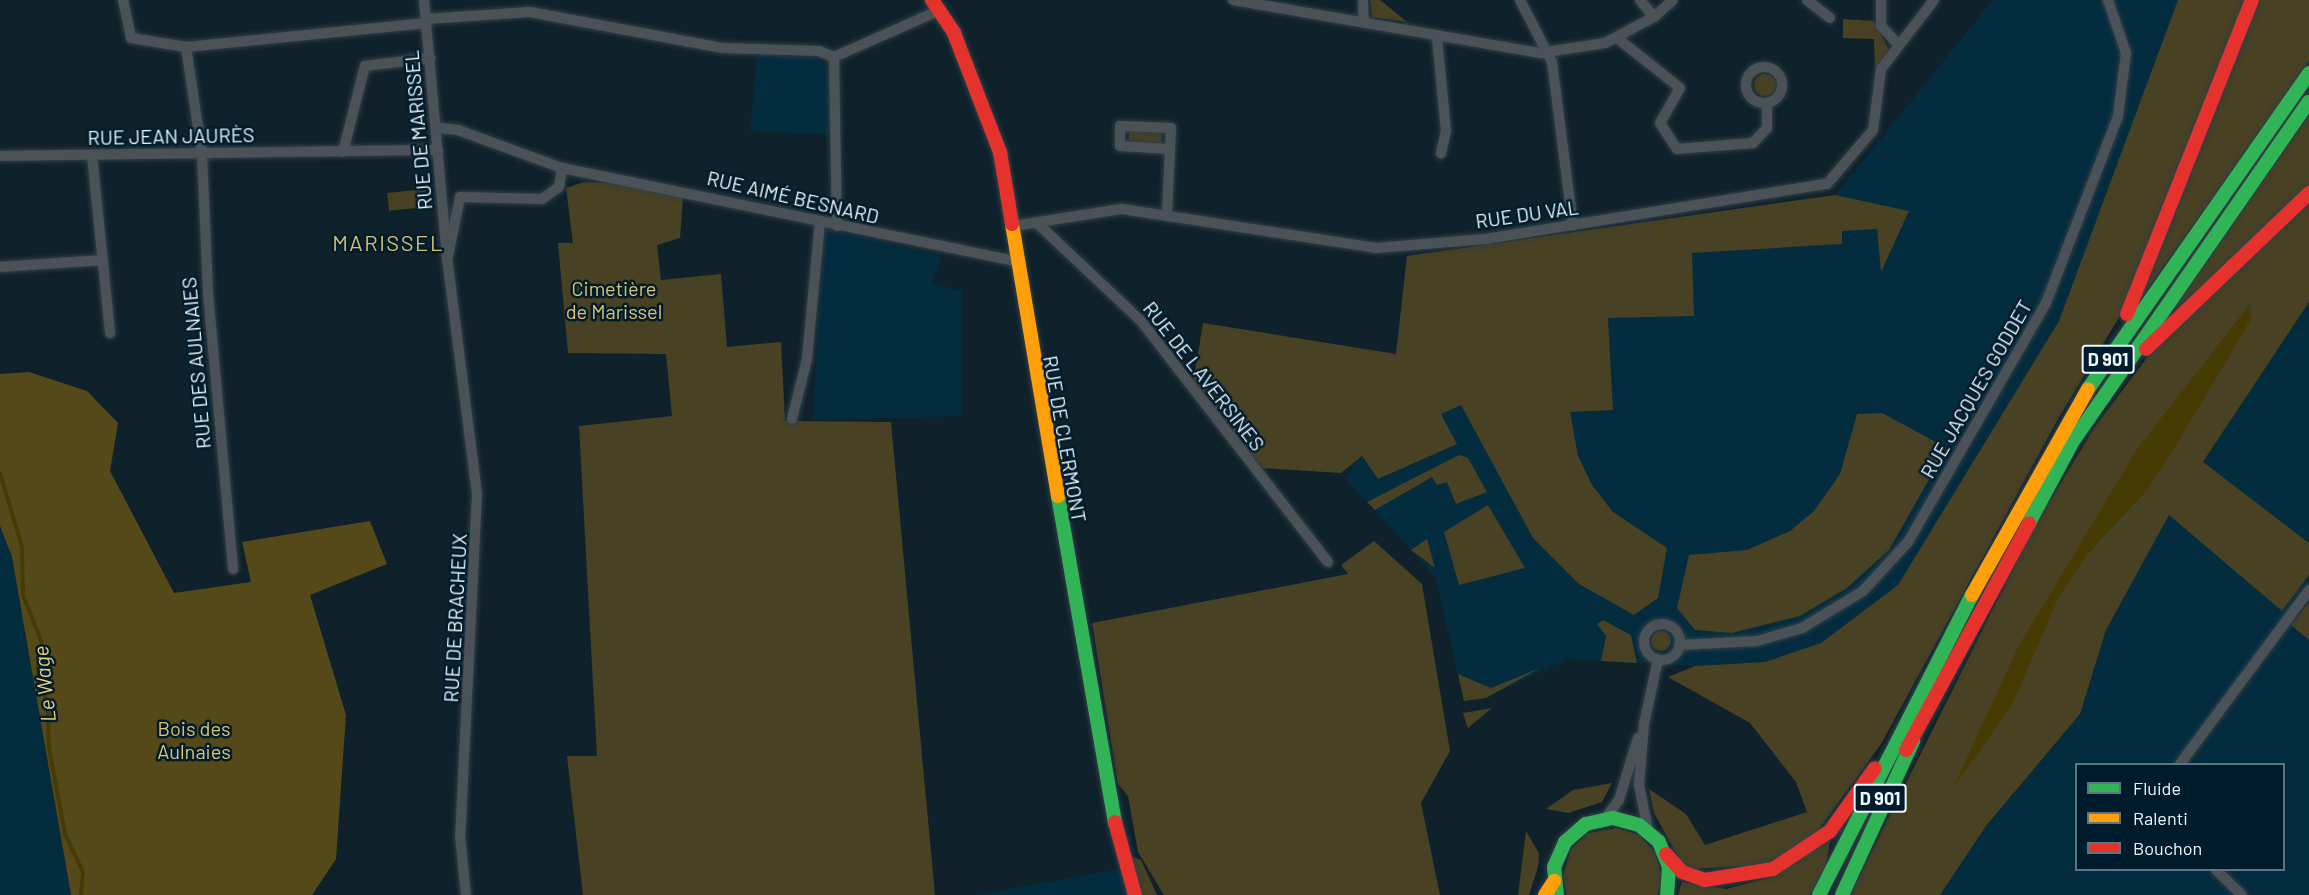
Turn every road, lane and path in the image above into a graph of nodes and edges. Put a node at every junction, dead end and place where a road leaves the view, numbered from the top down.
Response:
1 (123, 0) edge
2 (424, 0) edge
3 (527, 0) edge
4 (1233, 0) edge
5 (1363, 0) edge
6 (1520, 0) edge
7 (1640, 0) edge
8 (1673, 0) edge
9 (1807, 0) edge
10 (1881, 0) edge
11 (1934, 0) edge
12 (2109, 0) edge
13 (2252, 0) edge
14 (936, 5) edge
15 (527, 12) junction
16 (1654, 17) junction
17 (1830, 18) dead end
18 (426, 21) junction
19 (1364, 23) junction
20 (1437, 38) junction
21 (1617, 38) junction
22 (1899, 45) junction
23 (186, 47) junction
24 (1549, 53) junction
25 (834, 57) junction
26 (431, 58) junction
27 (2309, 73) edge
28 (2309, 102) edge
29 (1767, 103) dead end
30 (438, 128) junction
31 (1170, 148) junction
32 (438, 150) junction
33 (343, 152) junction
34 (1440, 153) dead end
35 (202, 154) junction
36 (0, 156) edge
37 (92, 156) junction
38 (562, 168) junction
39 (2309, 193) edge
40 (1167, 213) junction
41 (820, 222) junction
42 (1038, 224) junction
43 (837, 226) junction
44 (1013, 226) junction
45 (1573, 226) junction
46 (447, 257) junction
47 (103, 260) junction
48 (1016, 261) junction
49 (0, 267) edge
50 (110, 333) dead end
51 (457, 344) joint
52 (2078, 403) junction
53 (2096, 406) junction
54 (792, 419) dead end
55 (1328, 562) dead end
56 (233, 569) dead end
57 (2309, 590) edge
58 (1679, 645) junction
59 (1658, 659) junction
60 (1936, 663) junction
61 (1933, 701) junction
62 (1644, 724) junction
63 (2181, 763) edge
64 (1605, 819) junction
65 (1650, 832) junction
66 (1665, 854) junction
67 (2217, 871) edge
68 (1554, 881) junction
69 (466, 895) edge
70 (1135, 895) edge
71 (1545, 895) edge
72 (1557, 895) edge
73 (1667, 895) edge
74 (1820, 895) edge
75 (1829, 895) edge
76 (1842, 895) edge
77 (2242, 895) edge

1 - 23 street
2 - 18 street, RUE DE MARISSEL
3 - 15 street
4 - 19 street
5 - 19 street
6 - 24 street
7 - 16 street
8 - 16 street
9 - 17 street
10 - 22 street
11 - 22 street, RUE DU VAL
12 - 58 street, RUE JACQUES GODDET
13 - 52 main road
14 - 25 street
14 - 44 main road, RUE DE CLERMONT
15 - 18 street
15 - 25 street
16 - 21 street
18 - 23 street
18 - 26 street, RUE DE MARISSEL
19 - 20 street
20 - 24 street
20 - 34 street
21 - 24 street
21 - 29 street
22 - 45 street, RUE DU VAL
23 - 35 street, RUE DES AULNAIES
24 - 45 street
25 - 43 street
26 - 30 street, RUE DE MARISSEL
26 - 33 street
27 - 52 main road, D 901
28 - 53 main road, D 901
30 - 32 street, RUE DE MARISSEL
30 - 38 street, RUE AIMÉ BESNARD
31 - 31 street
31 - 40 street
32 - 33 street, RUE JEAN JAURÈS
32 - 46 street, RUE DE MARISSEL
33 - 35 street, RUE JEAN JAURÈS
35 - 37 street, RUE JEAN JAURÈS
35 - 56 street, RUE DES AULNAIES
36 - 37 street, RUE JEAN JAURÈS
37 - 47 street
38 - 41 street, RUE AIMÉ BESNARD
38 - 46 street, RUE DE MARISSEL
39 - 53 main road
40 - 42 street, RUE DU VAL
40 - 45 street, RUE DU VAL
41 - 43 street, RUE AIMÉ BESNARD
41 - 54 street
42 - 44 street, RUE DU VAL
42 - 55 street, RUE DE LAVERSINES
43 - 48 street, RUE AIMÉ BESNARD
44 - 48 main road, RUE DE CLERMONT
46 - 51 street, RUE DE MARISSEL
47 - 49 street
47 - 50 street
48 - 70 main road, RUE DE CLERMONT
51 - 69 street, RUE DE BRACHEUX
52 - 60 main road, D 901
53 - 61 main road, D 901
57 - 63 street
58 - 59 street
58 - 59 street
59 - 62 street
60 - 66 main road
60 - 74 main road, D 901
61 - 75 main road, D 901
61 - 76 main road
62 - 64 street
62 - 65 street
64 - 65 main road
64 - 68 main road
65 - 66 main road
66 - 73 main road
67 - 77 street
68 - 71 main road
68 - 72 main road

